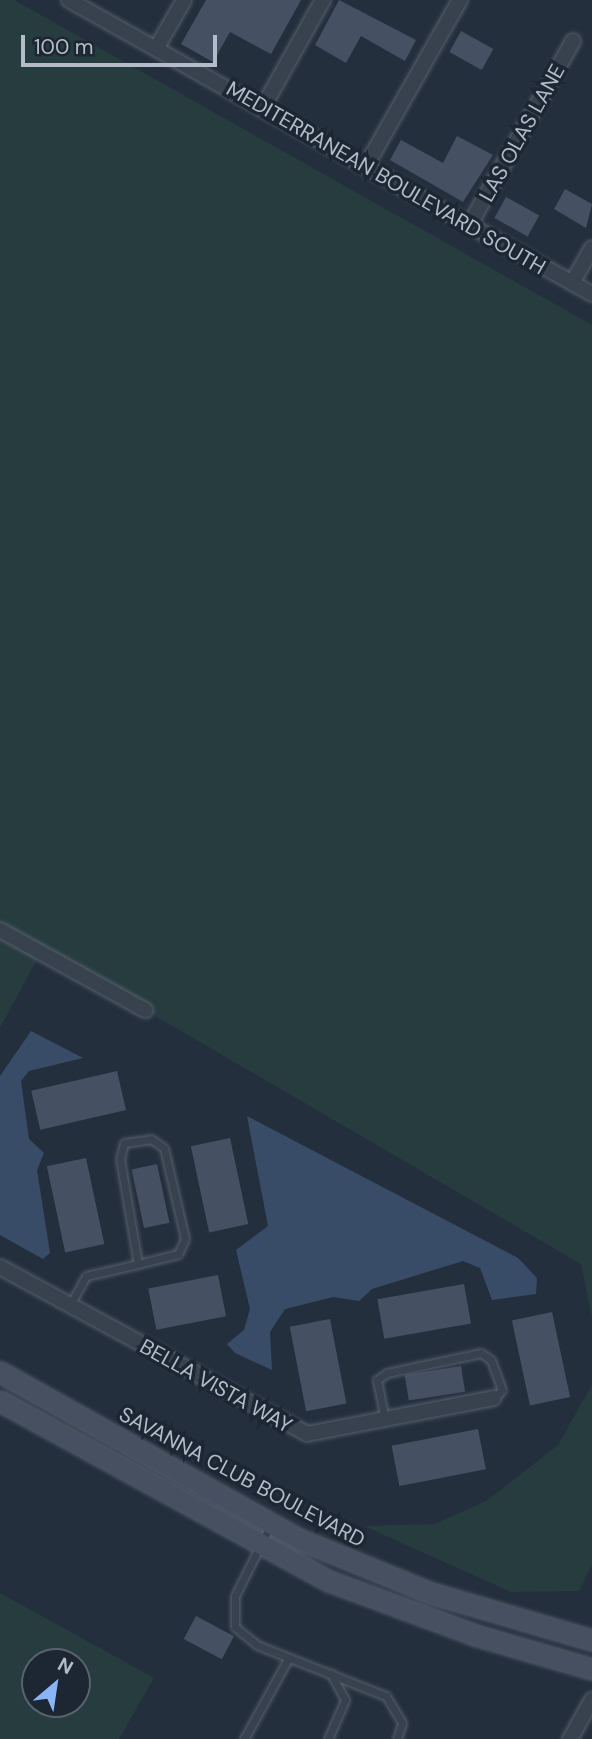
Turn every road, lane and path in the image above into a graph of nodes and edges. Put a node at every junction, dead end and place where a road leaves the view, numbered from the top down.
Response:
1 (69, 0) edge
2 (184, 0) edge
3 (323, 0) edge
4 (460, 0) edge
5 (573, 41) dead end
6 (157, 47) junction
7 (262, 109) junction
8 (366, 166) junction
9 (470, 224) junction
10 (592, 248) edge
11 (572, 284) junction
12 (592, 295) edge
13 (0, 930) edge
14 (145, 1010) dead end
15 (138, 1264) junction
16 (0, 1267) edge
17 (70, 1305) junction
18 (0, 1372) edge
19 (494, 1398) joint
20 (0, 1401) edge
21 (385, 1421) junction
22 (272, 1523) junction
23 (261, 1548) junction
24 (592, 1640) edge
25 (288, 1658) junction
26 (592, 1669) edge
27 (329, 1672) junction
28 (592, 1700) edge
29 (244, 1739) edge
30 (328, 1739) edge
31 (397, 1739) edge
32 (570, 1739) edge

1 - 6 street, MEDITERRANEAN BOULEVARD SOUTH
2 - 6 street
3 - 7 street
4 - 8 street
5 - 9 street, LAS OLAS LANE
6 - 7 street, MEDITERRANEAN BOULEVARD SOUTH
7 - 8 street, MEDITERRANEAN BOULEVARD SOUTH
8 - 9 street, MEDITERRANEAN BOULEVARD SOUTH
9 - 11 street, MEDITERRANEAN BOULEVARD SOUTH
10 - 11 street
11 - 12 street, MEDITERRANEAN BOULEVARD SOUTH
13 - 14 street
15 - 15 lane
15 - 17 lane
16 - 17 street, BELLA VISTA WAY
17 - 21 street, BELLA VISTA WAY
18 - 22 street, SAVANNA CLUB BOULEVARD
19 - 21 street, BELLA VISTA WAY
19 - 21 lane
20 - 23 street
22 - 23 lane
22 - 24 street, SAVANNA CLUB BOULEVARD
23 - 25 lane
23 - 26 street
25 - 27 lane
25 - 29 lane
27 - 30 lane
27 - 31 lane
28 - 32 street

